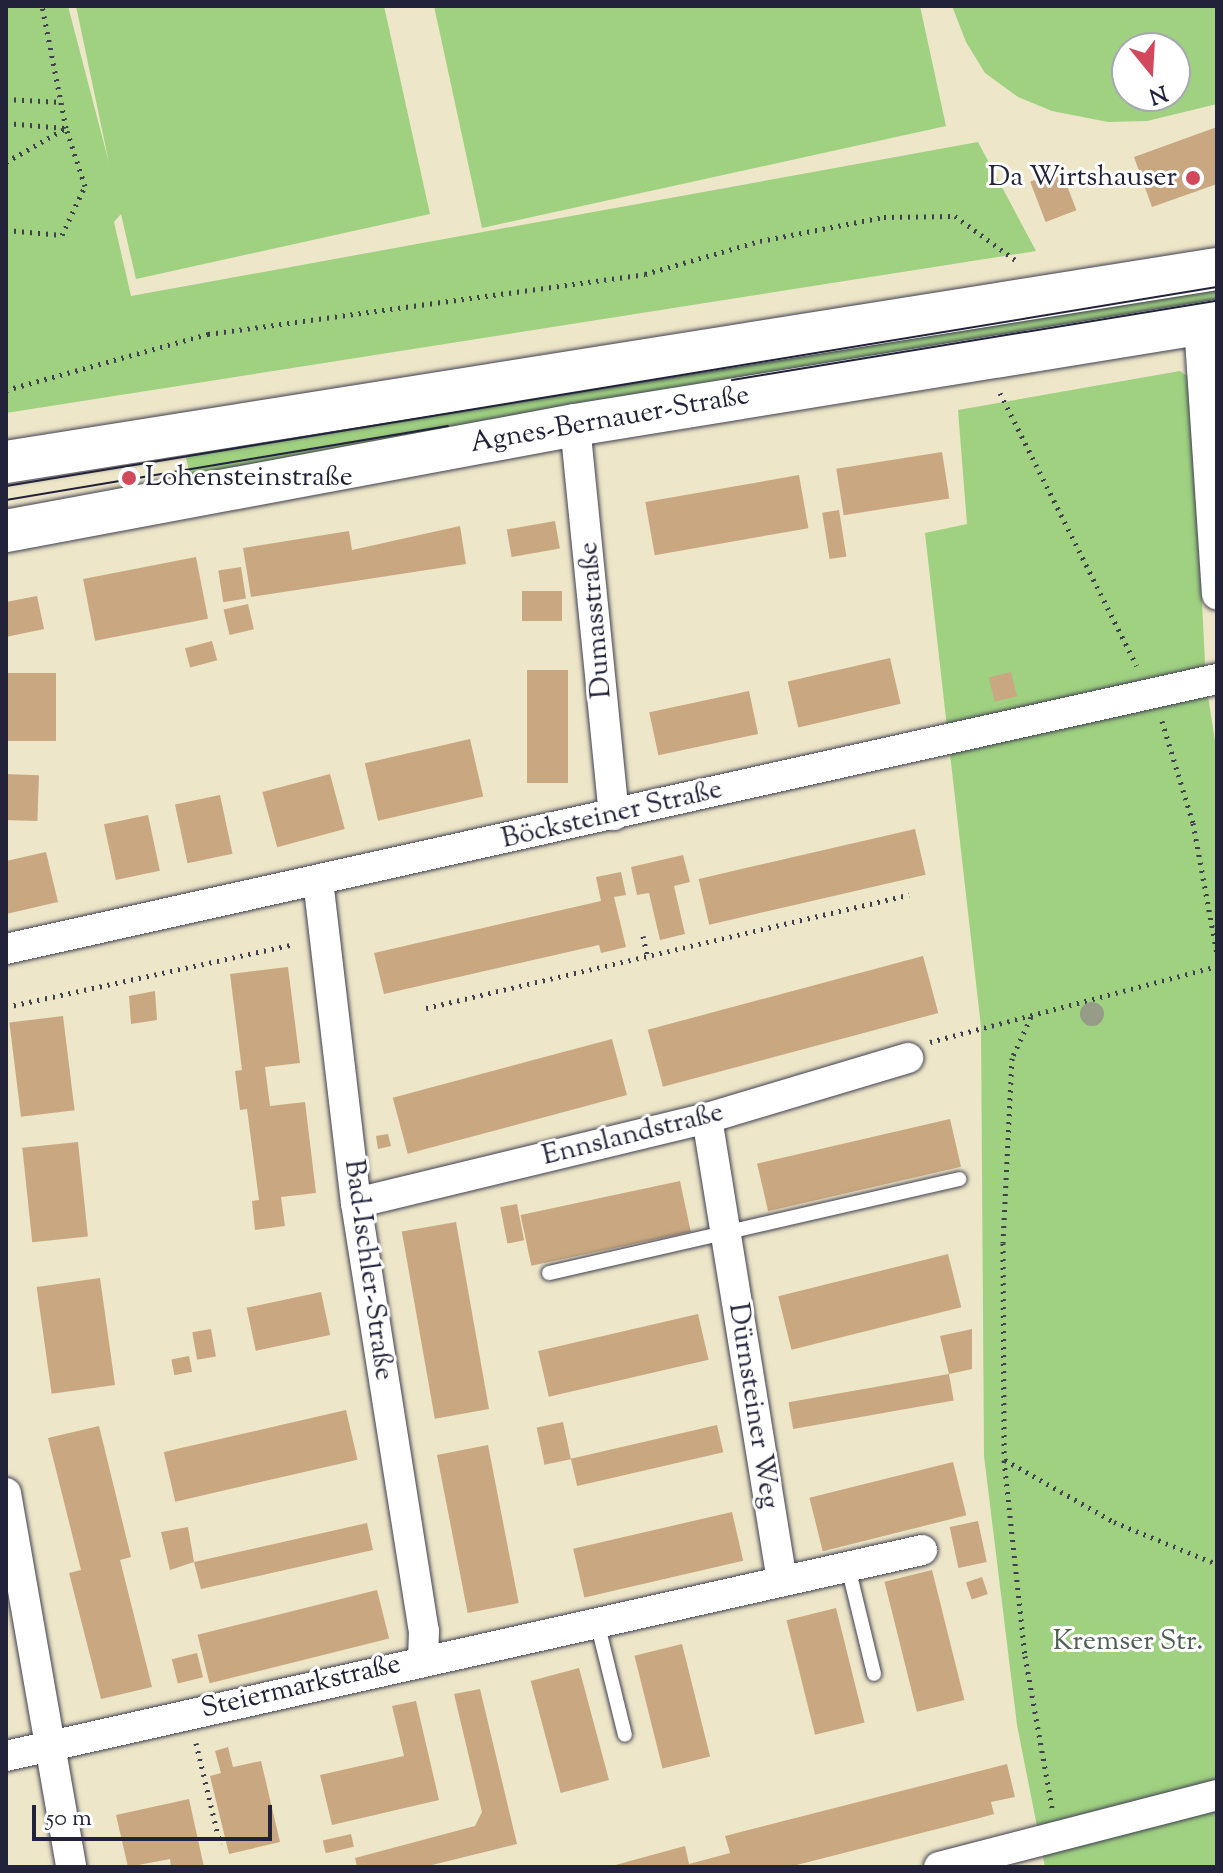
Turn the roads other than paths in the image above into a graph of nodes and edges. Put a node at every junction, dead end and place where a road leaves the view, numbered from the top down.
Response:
1 (1217, 269) edge
2 (1208, 322) edge
3 (575, 425) junction
4 (6, 462) edge
5 (6, 531) edge
6 (1217, 594) edge
7 (1217, 679) edge
8 (614, 815) junction
9 (318, 880) junction
10 (6, 949) edge
11 (908, 1058) road end
12 (707, 1118) junction
13 (959, 1179) dead end
14 (356, 1203) junction
15 (725, 1232) junction
16 (549, 1273) dead end
17 (6, 1493) edge
18 (922, 1550) dead end
19 (848, 1567) junction
20 (782, 1579) junction
21 (597, 1622) junction
22 (423, 1659) junction
23 (874, 1674) dead end
24 (625, 1735) dead end
25 (48, 1747) junction
26 (6, 1756) edge
27 (1217, 1795) edge
28 (71, 1867) edge
29 (939, 1867) edge

1 - 4 main road, Agnes-Bernauer-Straße
2 - 3 main road, Agnes-Bernauer-Straße
2 - 6 street
3 - 5 main road, Agnes-Bernauer-Straße
3 - 8 street, Dumasstraße
7 - 8 street, Böcksteiner Straße
8 - 9 street, Böcksteiner Straße
9 - 10 street, Böcksteiner Straße
9 - 14 street, Bad-Ischler-Straße
11 - 12 street, Ennslandstraße
12 - 14 street, Ennslandstraße
12 - 15 street, Dürnsteiner Weg
13 - 15 lane
14 - 22 street, Bad-Ischler-Straße
15 - 16 lane
15 - 20 street, Dürnsteiner Weg
17 - 25 street
18 - 19 street, Steiermarkstraße
19 - 20 street, Steiermarkstraße
19 - 23 lane
20 - 21 street, Steiermarkstraße
21 - 22 street, Steiermarkstraße
21 - 24 lane
22 - 25 street, Steiermarkstraße
25 - 26 street, Steiermarkstraße
25 - 28 street
27 - 29 street

